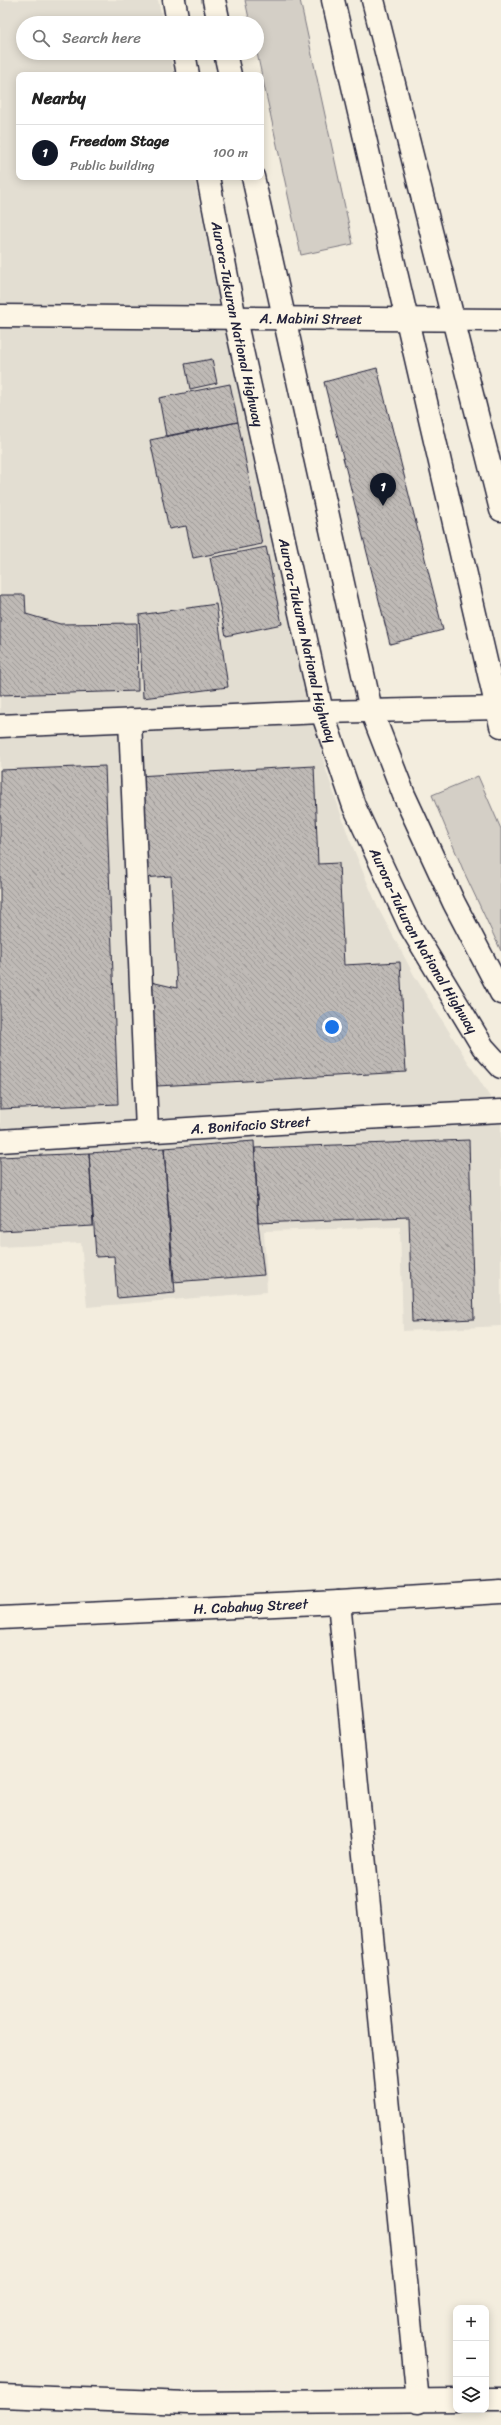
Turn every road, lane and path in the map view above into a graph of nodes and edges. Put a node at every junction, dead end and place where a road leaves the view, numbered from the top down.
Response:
1 (174, 0) edge
2 (214, 0) edge
3 (334, 0) edge
4 (373, 0) edge
5 (177, 16) edge
6 (217, 16) edge
7 (185, 60) edge
8 (227, 60) edge
9 (187, 72) edge
10 (229, 72) edge
11 (209, 180) edge
12 (254, 180) edge
13 (0, 316) edge
14 (235, 319) junction
15 (284, 320) junction
16 (407, 320) junction
17 (454, 320) junction
18 (501, 320) edge
19 (501, 510) edge
20 (370, 710) junction
21 (322, 712) junction
22 (499, 714) edge
23 (130, 720) junction
24 (0, 726) edge
25 (501, 993) edge
26 (501, 1067) edge
27 (501, 1111) edge
28 (147, 1131) junction
29 (0, 1141) edge
30 (501, 1592) edge
31 (340, 1602) junction
32 (0, 1618) edge
33 (0, 2396) edge
34 (489, 2399) edge
35 (501, 2399) edge
36 (453, 2400) edge
37 (418, 2402) junction

1 - 5 main road
2 - 6 main road
3 - 16 main road
4 - 17 main road
7 - 9 main road
8 - 10 main road
11 - 14 main road, Aurora-Tukuran National Highway
12 - 15 main road
13 - 14 main road, A. Mabini Street
14 - 15 main road, A. Mabini Street
14 - 21 main road, Aurora-Tukuran National Highway
15 - 16 main road, A. Mabini Street
15 - 20 main road
16 - 17 main road, A. Mabini Street
16 - 22 main road
17 - 18 main road, A. Mabini Street
17 - 19 main road
20 - 21 main road
20 - 22 main road
20 - 25 main road
21 - 23 main road
21 - 26 main road, Aurora-Tukuran National Highway
23 - 24 main road
23 - 28 main road
27 - 28 main road, A. Bonifacio Street
28 - 29 main road, A. Bonifacio Street
30 - 31 main road, H. Cabahug Street
31 - 32 main road, H. Cabahug Street
31 - 37 main road
33 - 37 main road
34 - 35 main road
36 - 37 main road

